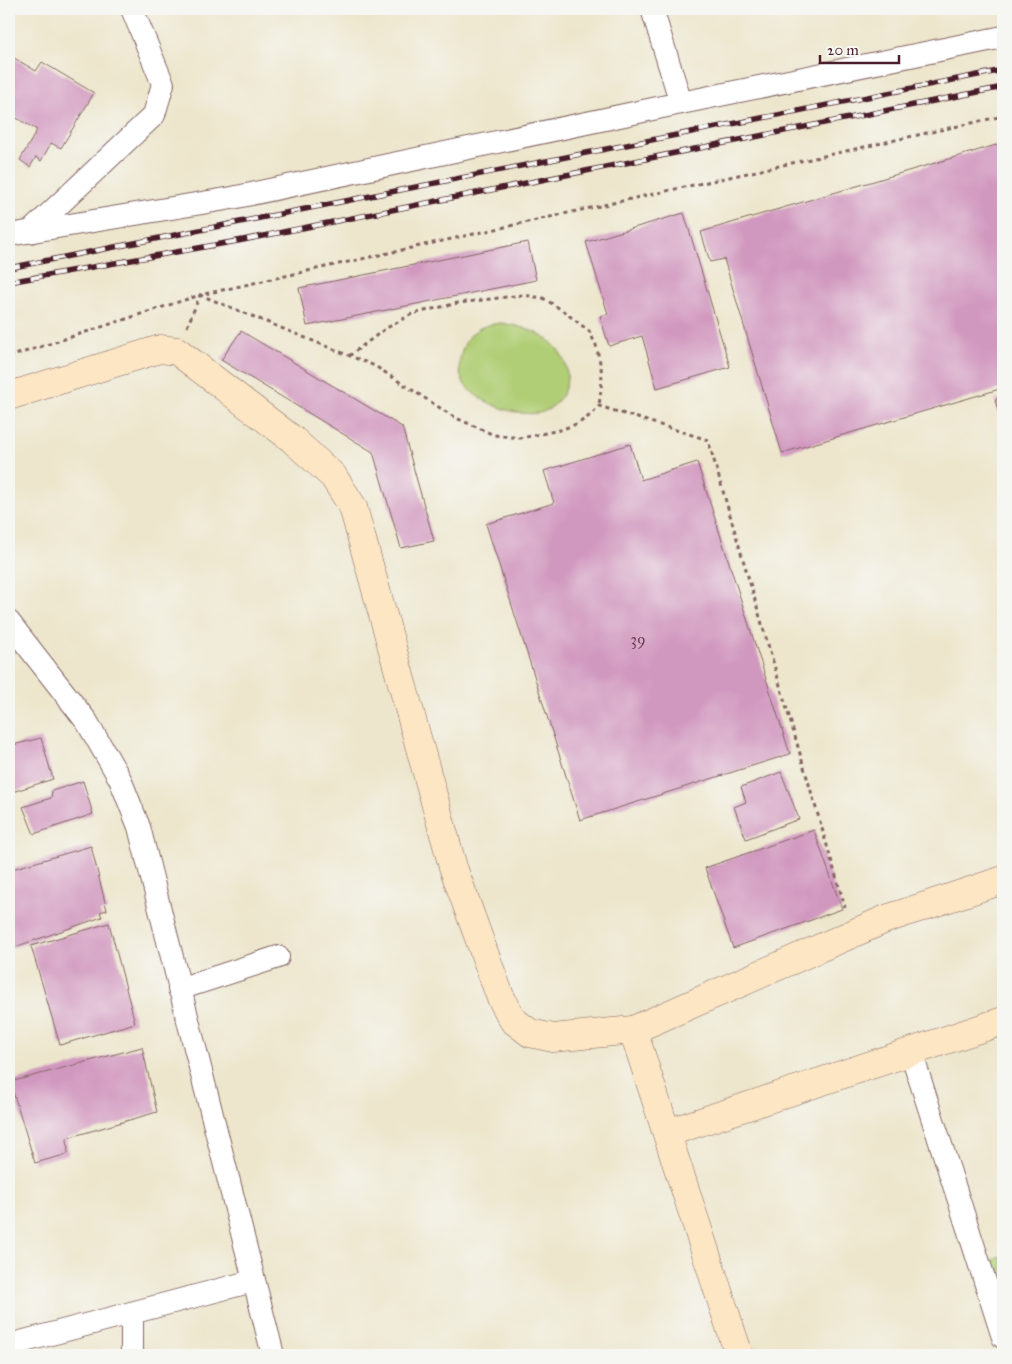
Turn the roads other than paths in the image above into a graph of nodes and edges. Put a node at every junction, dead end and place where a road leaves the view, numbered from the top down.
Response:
1 (132, 9) edge
2 (652, 9) edge
3 (1003, 37) edge
4 (681, 103) junction
5 (19, 234) edge
6 (9, 396) edge
7 (9, 622) edge
8 (1003, 880) edge
9 (278, 958) dead end
10 (179, 989) junction
11 (1003, 1021) edge
12 (633, 1030) junction
13 (911, 1052) junction
14 (667, 1133) junction
15 (253, 1281) junction
16 (132, 1313) junction
17 (1003, 1337) edge
18 (9, 1345) edge
19 (132, 1355) edge
20 (273, 1355) edge
21 (739, 1355) edge

1 - 5 street
2 - 4 street
3 - 4 street
4 - 5 street
6 - 12 street
7 - 10 street
8 - 12 street
9 - 10 street
10 - 15 street
11 - 13 street
12 - 14 street
13 - 14 street
13 - 17 street
14 - 21 street
15 - 16 street
15 - 20 street
16 - 18 street
16 - 19 street

